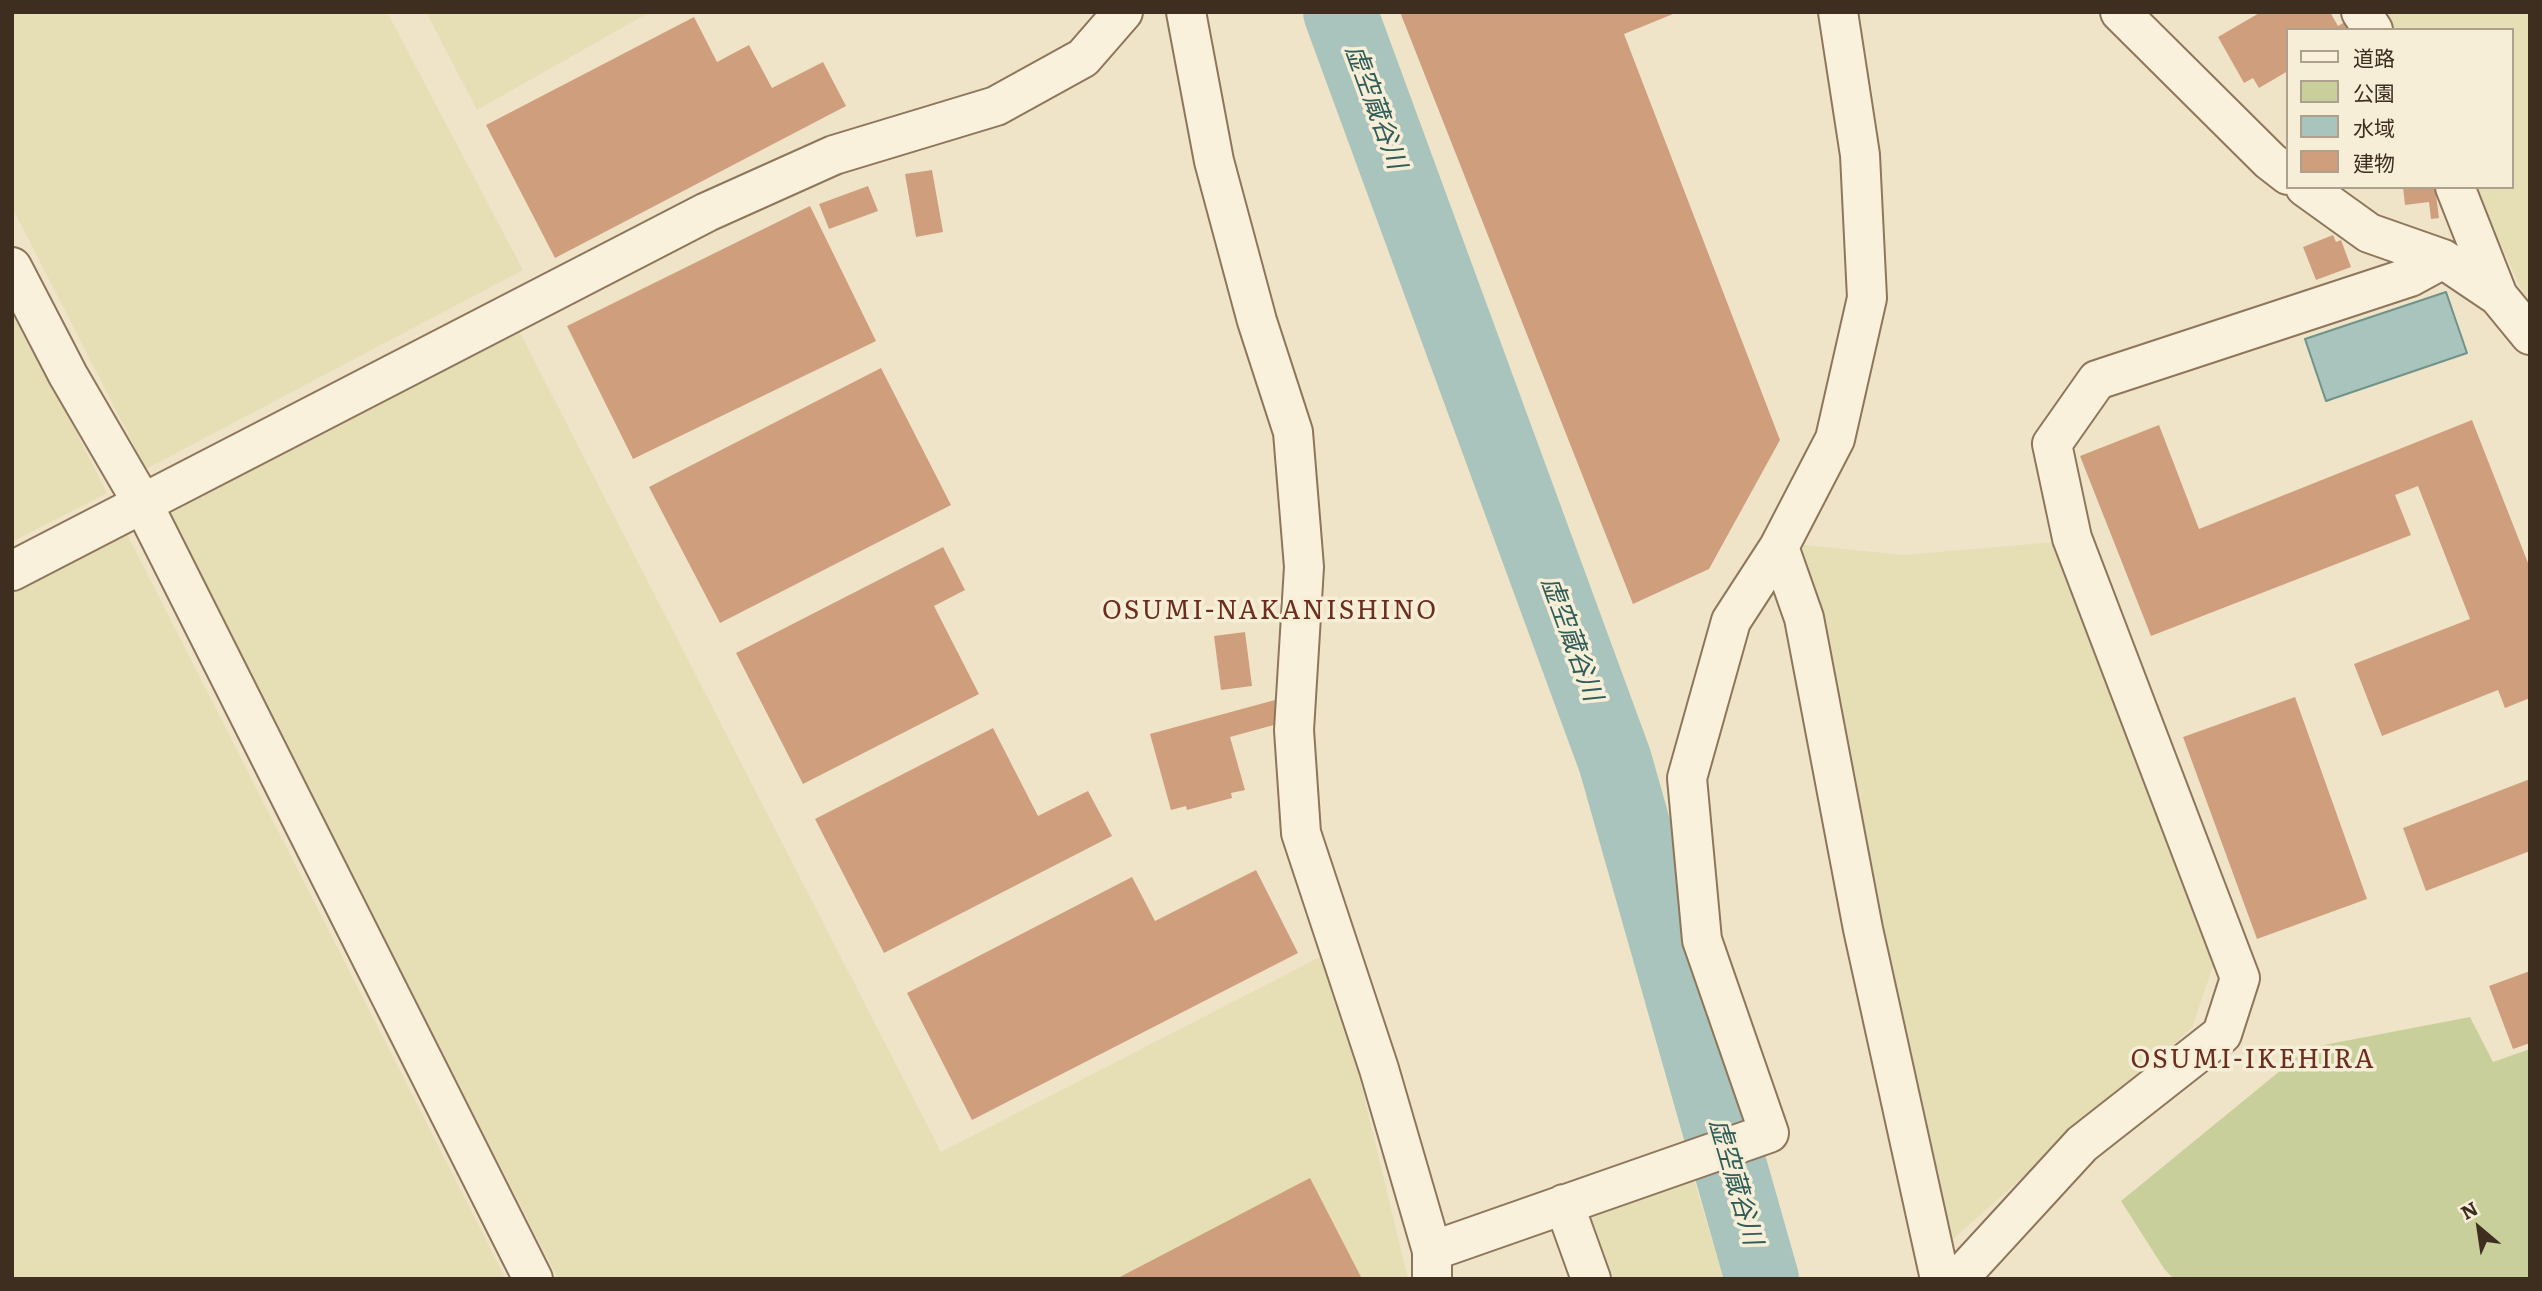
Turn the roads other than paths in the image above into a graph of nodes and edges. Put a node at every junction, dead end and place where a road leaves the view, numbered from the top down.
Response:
1 (1124, 12) edge
2 (1186, 12) edge
3 (1838, 12) edge
4 (2120, 12) edge
5 (2361, 12) edge
6 (2372, 28) edge
7 (2286, 173) edge
8 (2308, 189) edge
9 (2456, 189) edge
10 (2443, 260) junction
11 (12, 267) edge
12 (2498, 296) junction
13 (2530, 335) edge
14 (143, 504) junction
15 (1779, 547) junction
16 (12, 571) edge
17 (1564, 1204) junction
18 (1432, 1265) edge
19 (533, 1279) edge
20 (1591, 1279) edge
21 (1940, 1279) edge
22 (1958, 1279) edge

1 - 14 street
2 - 18 street
3 - 15 street
4 - 7 street
5 - 6 street
8 - 10 street
9 - 12 street
10 - 12 street
10 - 22 street
11 - 14 street
12 - 13 street
14 - 16 street
14 - 19 street
15 - 17 street
15 - 21 street
17 - 18 street
17 - 20 street

